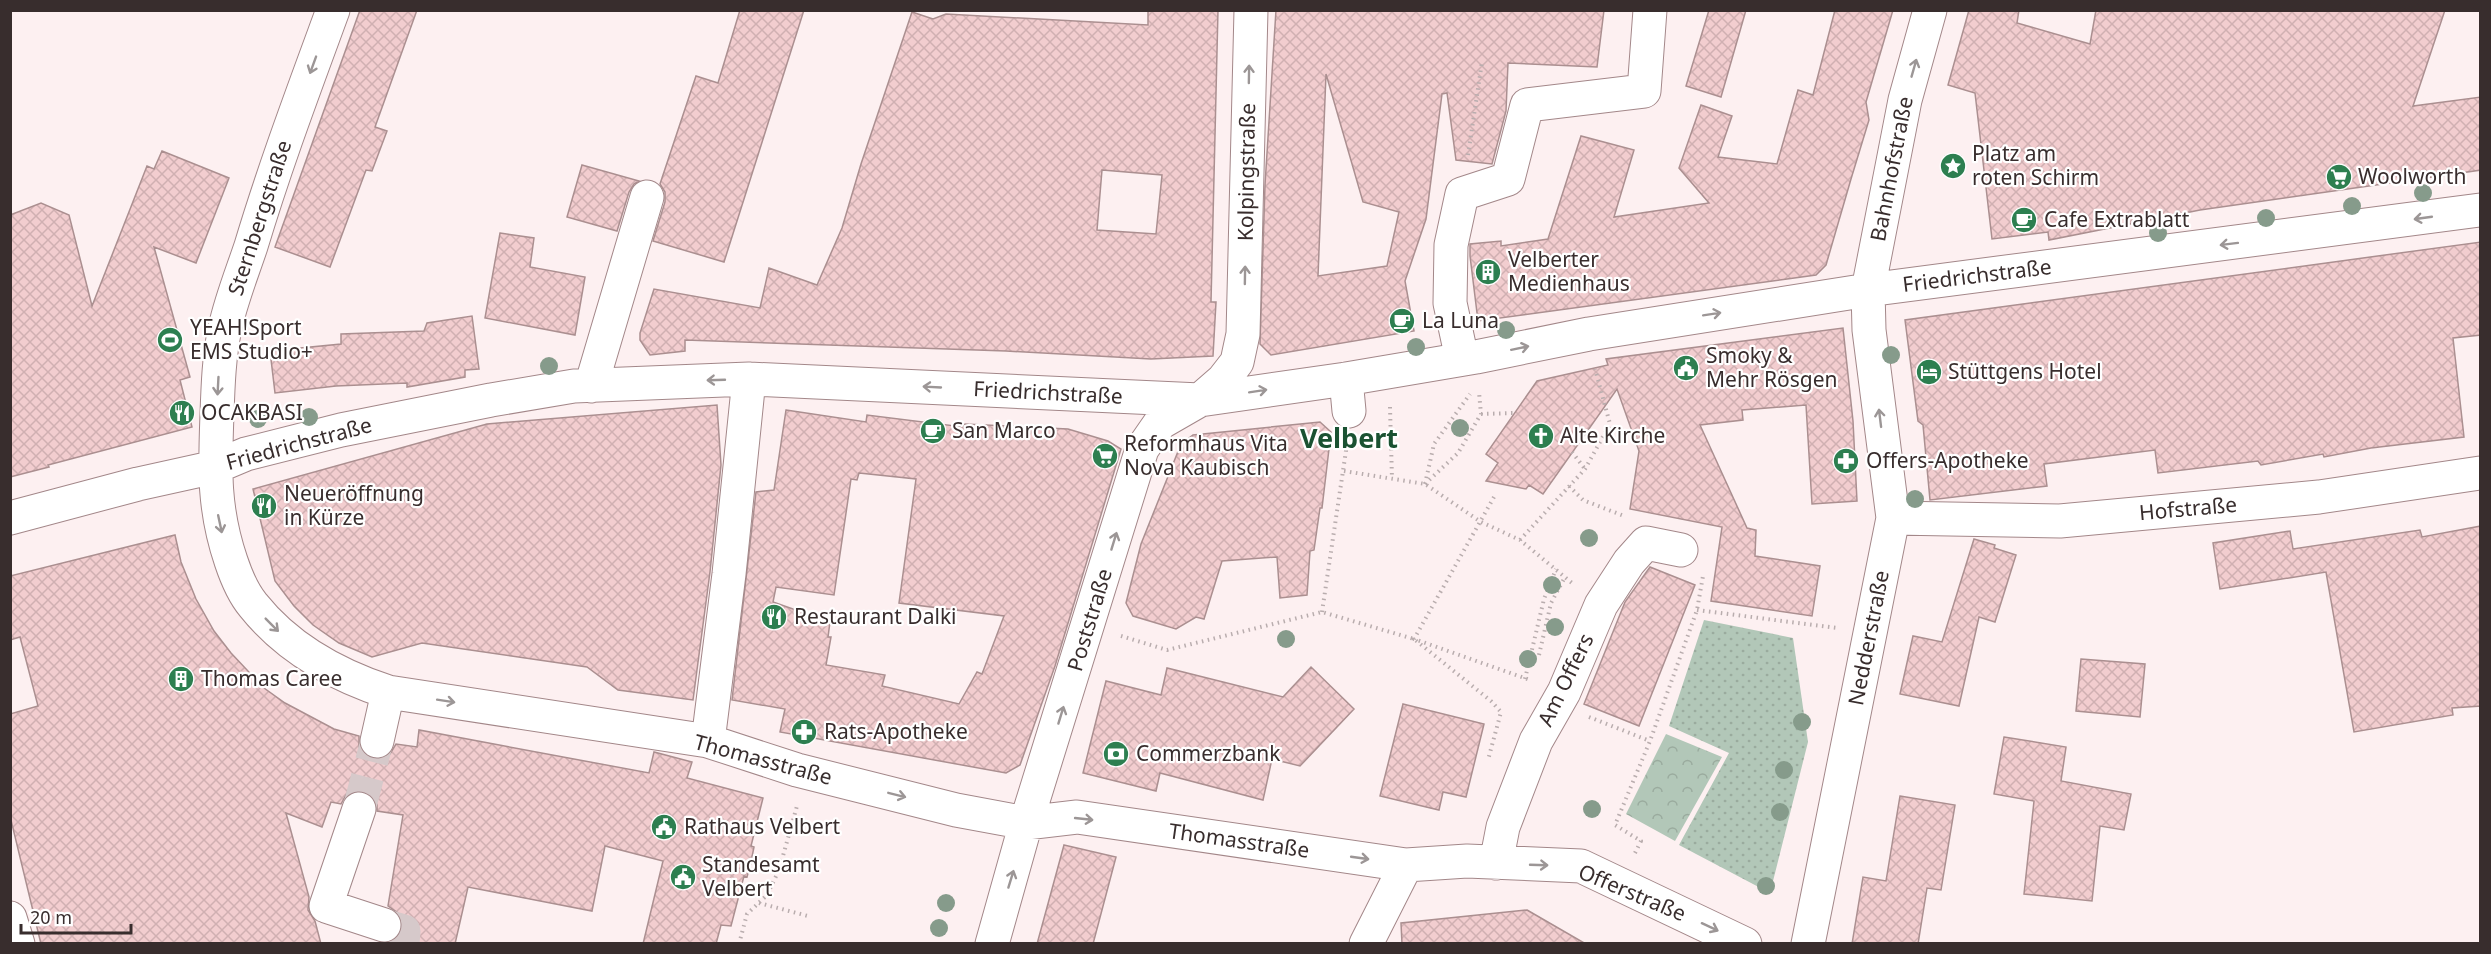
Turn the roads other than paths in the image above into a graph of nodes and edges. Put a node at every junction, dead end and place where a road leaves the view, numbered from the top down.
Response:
1 (333, 10) edge
2 (1251, 10) edge
3 (1650, 10) edge
4 (1930, 10) edge
5 (647, 198) dead end
6 (2481, 210) edge
7 (1868, 290) junction
8 (1869, 330) joint
9 (1243, 334) joint
10 (1472, 365) junction
11 (1346, 378) junction
12 (749, 379) junction
13 (591, 386) junction
14 (1200, 400) junction
15 (1349, 411) dead end
16 (215, 467) junction
17 (2481, 473) edge
18 (10, 518) edge
19 (1893, 518) junction
20 (1681, 550) dead end
21 (388, 692) junction
22 (377, 741) tunnel mouth
23 (708, 741) junction
24 (359, 809) tunnel mouth
25 (1026, 823) junction
26 (1496, 863) junction
27 (1406, 865) junction
28 (10, 918) edge
29 (384, 925) tunnel mouth
30 (18, 944) edge
31 (992, 944) edge
32 (1366, 944) edge
33 (1745, 944) edge
34 (1808, 944) edge

1 -> 16 street, Sternbergstraße
9 -> 2 street, Kolpingstraße
3 - 10 street
7 -> 4 street, Bahnhofstraße
5 - 13 street
6 -> 7 street, Friedrichstraße
7 - 8 street, Bahnhofstraße
10 -> 7 street, Friedrichstraße
19 -> 8 street, Nedderstraße
9 - 14 street, Poststraße
10 - 11 street, Friedrichstraße
14 -> 11 street, Friedrichstraße
11 - 15 street
12 -> 13 street, Friedrichstraße
14 -> 12 street, Friedrichstraße
12 - 23 street
13 - 16 street, Friedrichstraße
25 -> 14 street, Poststraße
16 - 18 street, Friedrichstraße
16 -> 21 street, Thomasstraße
17 - 19 street, Hofstraße
19 - 34 street, Nedderstraße
20 - 26 street, Am Offers
21 - 22 street
21 -> 23 street, Thomasstraße
23 -> 25 street, Thomasstraße
24 - 29 street
25 -> 27 street, Thomasstraße
31 -> 25 street, Poststraße
26 - 27 street, Offerstraße
26 -> 33 street, Offerstraße
27 - 32 street
28 - 30 street

